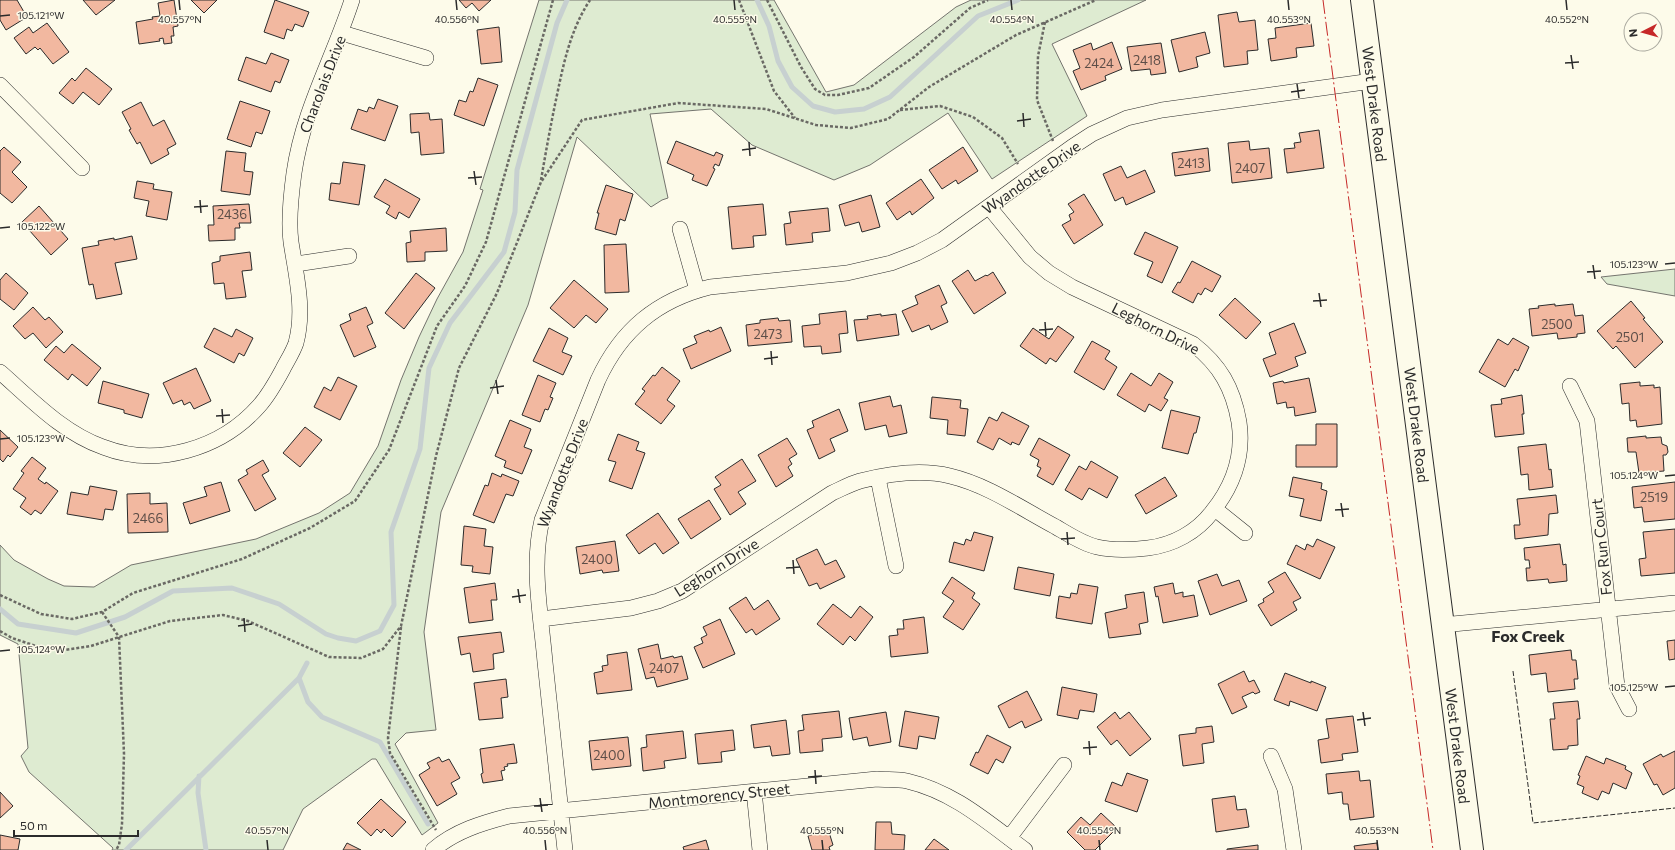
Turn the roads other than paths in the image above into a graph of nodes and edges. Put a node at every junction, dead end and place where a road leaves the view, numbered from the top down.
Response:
1 (352, 0) edge
2 (1362, 0) edge
3 (342, 33) junction
4 (426, 58) dead end
5 (1372, 82) junction
6 (0, 85) edge
7 (82, 168) dead end
8 (989, 207) junction
9 (680, 229) dead end
10 (349, 256) dead end
11 (296, 264) junction
12 (697, 290) junction
13 (0, 372) edge
14 (1570, 386) dead end
15 (878, 478) junction
16 (1215, 509) junction
17 (1245, 533) dead end
18 (896, 566) dead end
19 (1675, 603) edge
20 (1608, 610) junction
21 (541, 619) junction
22 (1442, 625) junction
23 (1628, 709) dead end
24 (1271, 756) dead end
25 (1064, 765) dead end
26 (754, 791) junction
27 (560, 811) junction
28 (1009, 838) junction
29 (439, 846) edge
30 (565, 850) edge
31 (760, 850) edge
32 (1025, 850) edge
33 (1294, 850) edge
34 (1472, 850) edge

1 - 3 street, Charolais Drive
2 - 5 main road, West Drake Road
3 - 4 street
3 - 11 street, Charolais Drive
5 - 8 street, Wyandotte Drive
5 - 22 main road, West Drake Road
6 - 7 street
8 - 12 street, Wyandotte Drive
8 - 16 street, Leghorn Drive
9 - 12 street
10 - 11 street
11 - 13 street, Charolais Drive
12 - 21 street, Wyandotte Drive
14 - 20 street, Fox Run Court
15 - 16 street, Leghorn Drive
15 - 18 street
15 - 21 street, Leghorn Drive
16 - 17 street
19 - 20 street
20 - 22 street
20 - 23 street, Fox Run Court
21 - 27 street, Wyandotte Drive
22 - 34 main road, West Drake Road
24 - 33 street
25 - 28 street
26 - 27 street, Montmorency Street
26 - 28 street, Montmorency Street
26 - 31 street
27 - 29 street, Montmorency Street
27 - 30 street, Wyandotte Drive
28 - 32 street, Montmorency Street

